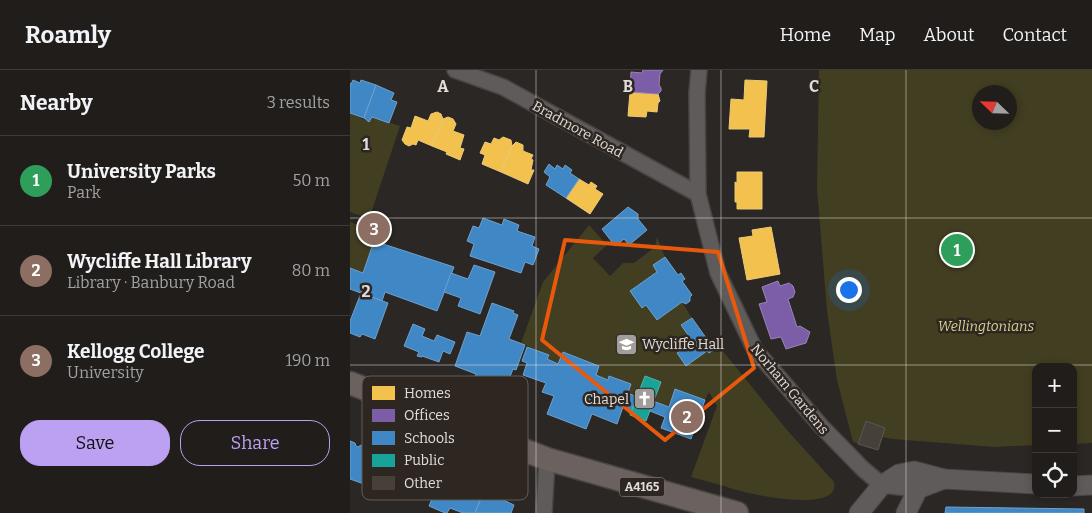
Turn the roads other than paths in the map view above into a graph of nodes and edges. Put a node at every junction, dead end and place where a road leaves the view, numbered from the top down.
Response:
1 (455, 70) edge
2 (699, 70) edge
3 (698, 194) junction
4 (350, 383) edge
5 (362, 388) edge
6 (528, 452) edge
7 (547, 459) junction
8 (944, 479) junction
9 (882, 484) junction
10 (1032, 484) edge
11 (1092, 484) edge
12 (1077, 486) edge
13 (918, 489) junction
14 (544, 513) edge
15 (737, 513) edge
16 (859, 513) edge
17 (906, 513) edge

1 - 3 street, Bradmore Road
2 - 3 street, Norham Gardens
3 - 9 street, Norham Gardens
4 - 5 main road, A4165
6 - 7 main road, A4165
7 - 14 street
7 - 15 main road, A4165
8 - 9 street
8 - 10 street
8 - 13 street
9 - 13 street
9 - 16 street
11 - 12 street
13 - 17 street

